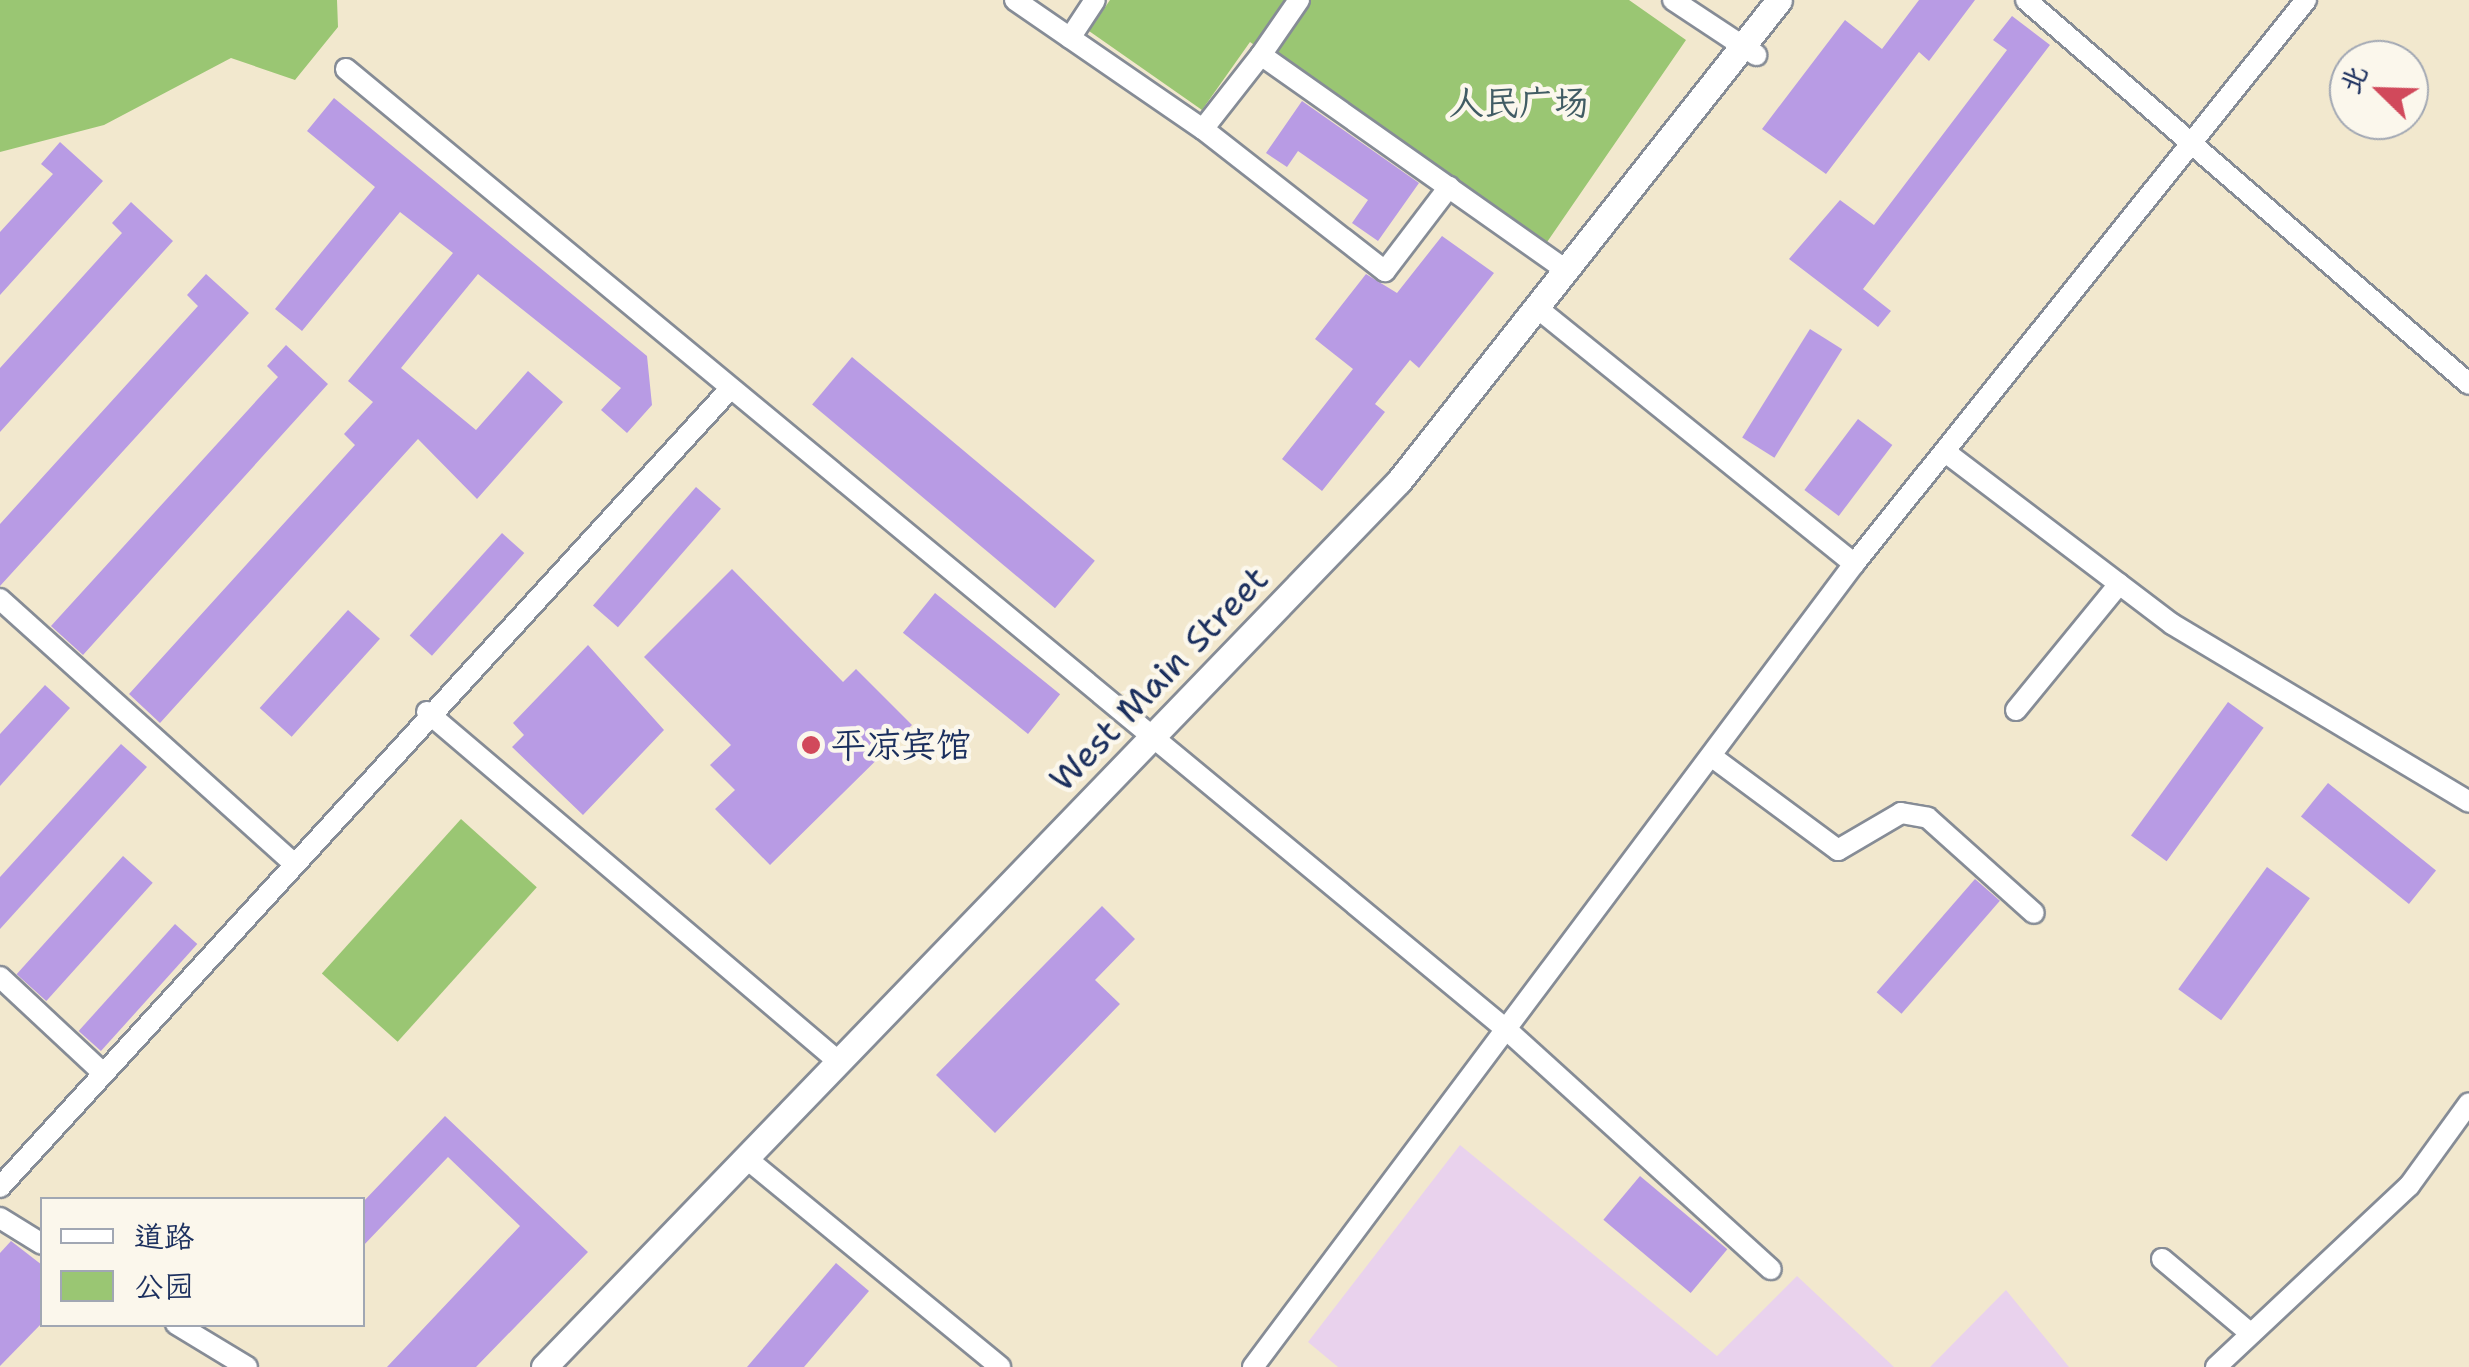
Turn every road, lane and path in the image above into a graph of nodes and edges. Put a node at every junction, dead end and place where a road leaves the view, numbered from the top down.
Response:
1 (1015, 0) edge
2 (1095, 0) edge
3 (1299, 0) edge
4 (1673, 0) edge
5 (1778, 0) edge
6 (1800, 0) edge
7 (2026, 0) edge
8 (2306, 0) edge
9 (1070, 38) junction
10 (1750, 50) junction
11 (1261, 54) junction
12 (346, 69) dead end
13 (1203, 129) junction
14 (2191, 143) junction
15 (1449, 188) junction
16 (1566, 270) junction
17 (1543, 312) junction
18 (2469, 384) edge
19 (729, 390) junction
20 (1948, 454) junction
21 (1854, 564) junction
22 (2119, 584) junction
23 (0, 599) edge
24 (2016, 710) dead end
25 (427, 712) junction
26 (1157, 745) junction
27 (1710, 756) junction
28 (2469, 802) edge
29 (292, 862) junction
30 (2034, 913) dead end
31 (0, 977) edge
32 (1507, 1030) junction
33 (839, 1062) junction
34 (103, 1072) junction
35 (2469, 1103) edge
36 (752, 1163) junction
37 (0, 1188) edge
38 (0, 1218) edge
39 (40, 1243) edge
40 (2162, 1259) dead end
41 (1771, 1270) dead end
42 (181, 1327) edge
43 (2251, 1334) junction
44 (247, 1367) edge
45 (544, 1367) edge
46 (567, 1367) edge
47 (1000, 1367) edge
48 (1253, 1367) edge
49 (2216, 1367) edge

1 - 9 street
2 - 9 street
3 - 11 street
4 - 10 street
5 - 10 main road, West Main Street
6 - 10 main road, West Main Street
7 - 14 street
8 - 14 street
9 - 13 street
10 - 16 main road, West Main Street
10 - 17 main road, West Main Street
11 - 13 street
11 - 15 street
12 - 19 street
13 - 15 street
14 - 18 street
14 - 20 street
15 - 16 street
16 - 17 main road, West Main Street
17 - 21 street
17 - 26 main road, West Main Street
19 - 25 street
19 - 26 street
20 - 21 street
20 - 22 street
21 - 27 street
22 - 24 street
22 - 28 street
23 - 29 street
25 - 29 street
25 - 33 street
26 - 32 street
26 - 33 main road, West Main Street
26 - 36 main road, West Main Street
27 - 30 street
27 - 32 street
29 - 34 street
31 - 34 street
32 - 41 street
32 - 48 street
33 - 36 main road, West Main Street
34 - 37 street
35 - 43 street
36 - 45 main road, West Main Street
36 - 46 main road, West Main Street
36 - 47 street
38 - 39 street
40 - 43 street
42 - 44 street
43 - 49 street

